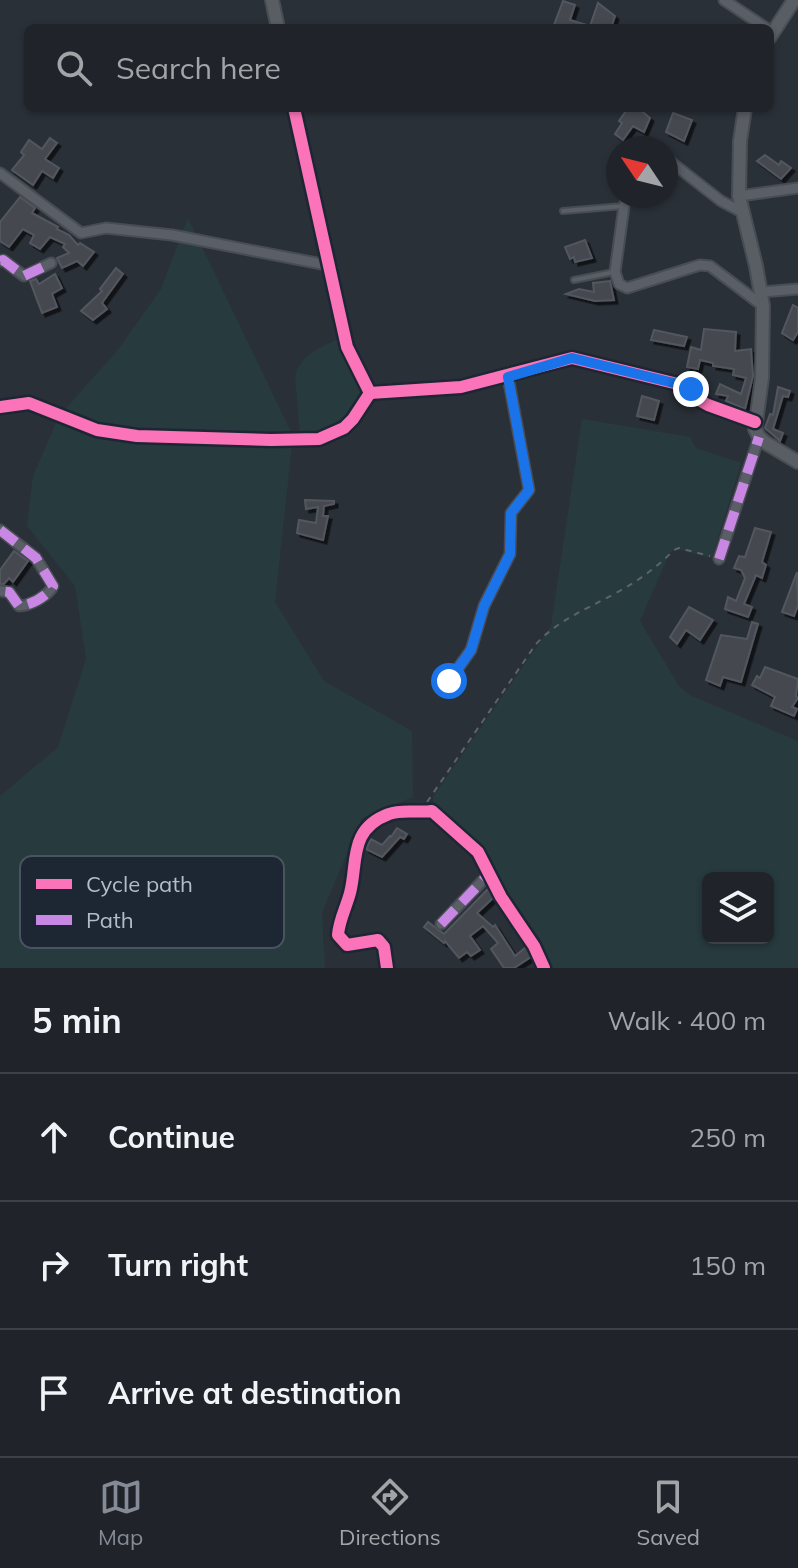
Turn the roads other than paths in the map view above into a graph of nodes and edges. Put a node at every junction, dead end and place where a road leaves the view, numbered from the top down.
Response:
1 (272, 0) edge
2 (724, 0) edge
3 (794, 0) edge
4 (277, 24) edge
5 (758, 24) edge
6 (774, 27) edge
7 (295, 112) edge
8 (744, 112) edge
9 (678, 167) edge
10 (0, 173) edge
11 (798, 188) edge
12 (739, 196) junction
13 (606, 204) edge
14 (624, 208) edge
15 (563, 211) dead end
16 (742, 212) junction
17 (0, 261) edge
18 (51, 263) dead end
19 (327, 265) junction
20 (615, 272) junction
21 (574, 280) dead end
22 (798, 289) edge
23 (762, 299) junction
24 (508, 377) junction
25 (370, 393) junction
26 (0, 407) edge
27 (755, 422) junction
28 (759, 437) junction
29 (798, 462) edge
30 (0, 530) edge
31 (719, 559) road end
32 (0, 591) edge
33 (449, 681) dead end
34 (490, 873) junction
35 (441, 924) dead end
36 (387, 968) edge
37 (544, 968) edge

1 - 4 street
2 - 5 street
3 - 6 street
7 - 19 street
8 - 12 street
9 - 16 street
10 - 19 street
11 - 12 street
12 - 16 street
13 - 15 lane
14 - 20 street
16 - 23 street
17 - 18 street
19 - 25 street
20 - 21 lane
20 - 23 street
22 - 23 street
23 - 27 street
24 - 25 street
24 - 27 street
24 - 33 street
25 - 26 street
27 - 28 street
28 - 29 street
28 - 31 street
30 - 32 street
34 - 35 street
34 - 36 street
34 - 37 street

